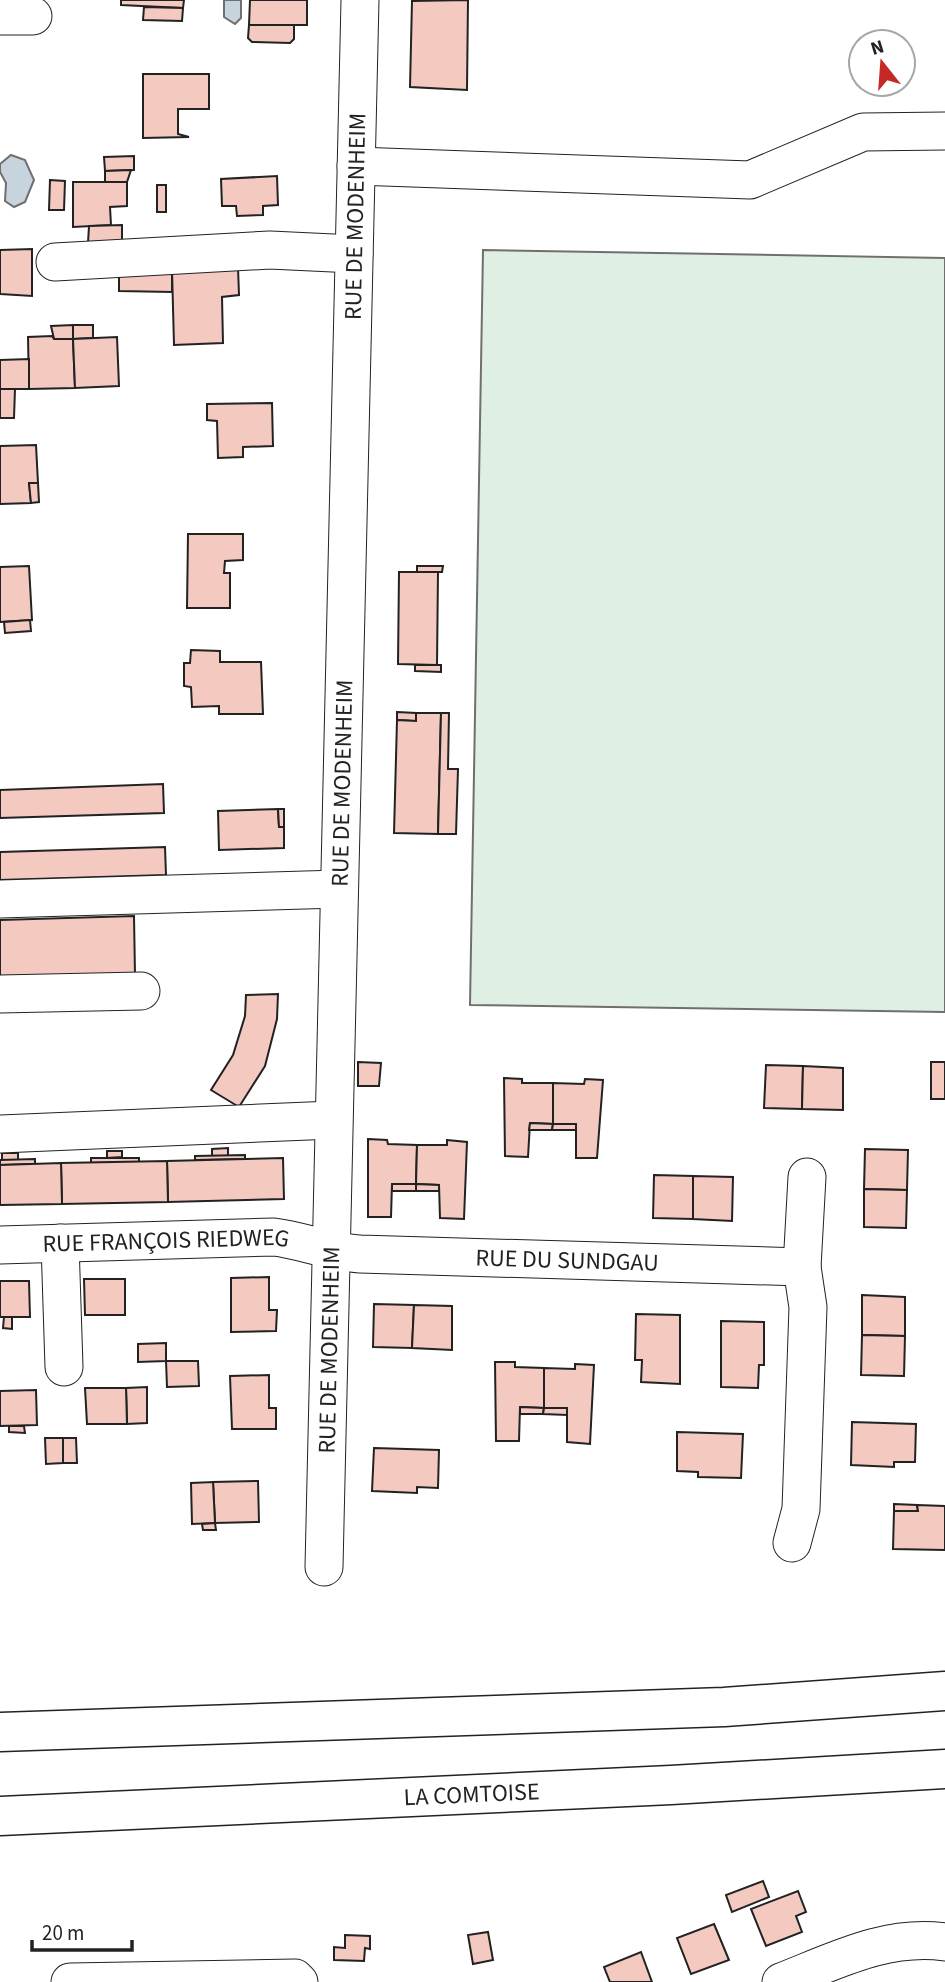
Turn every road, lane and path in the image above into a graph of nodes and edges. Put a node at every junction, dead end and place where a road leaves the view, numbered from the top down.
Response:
1 (360, 0) edge
2 (945, 131) edge
3 (356, 166) junction
4 (354, 254) junction
5 (55, 262) dead end
6 (339, 889) junction
7 (0, 899) edge
8 (141, 990) dead end
9 (0, 994) edge
10 (334, 1121) junction
11 (0, 1134) edge
12 (807, 1177) dead end
13 (60, 1243) junction
14 (0, 1245) edge
15 (331, 1252) junction
16 (802, 1267) junction
17 (64, 1367) dead end
18 (792, 1543) dead end
19 (324, 1567) dead end
20 (945, 1691) edge
21 (0, 1732) edge
22 (945, 1769) edge
23 (0, 1816) edge
24 (945, 1942) edge
25 (70, 1982) edge
26 (299, 1982) edge
27 (781, 1982) edge

1 - 3 street, RUE DE MODENHEIM
2 - 3 street
3 - 4 street, RUE DE MODENHEIM
4 - 5 street
4 - 6 street, RUE DE MODENHEIM
6 - 7 street
6 - 10 street, RUE DE MODENHEIM
8 - 9 street
10 - 11 street
10 - 15 street, RUE DE MODENHEIM
12 - 16 street
13 - 14 street, RUE FRANÇOIS RIEDWEG
13 - 15 street, RUE FRANÇOIS RIEDWEG
13 - 17 street
15 - 16 street, RUE DU SUNDGAU
15 - 19 street, RUE DE MODENHEIM
16 - 18 street
20 - 21 highway
22 - 23 highway, LA COMTOISE
24 - 27 street
25 - 26 street

